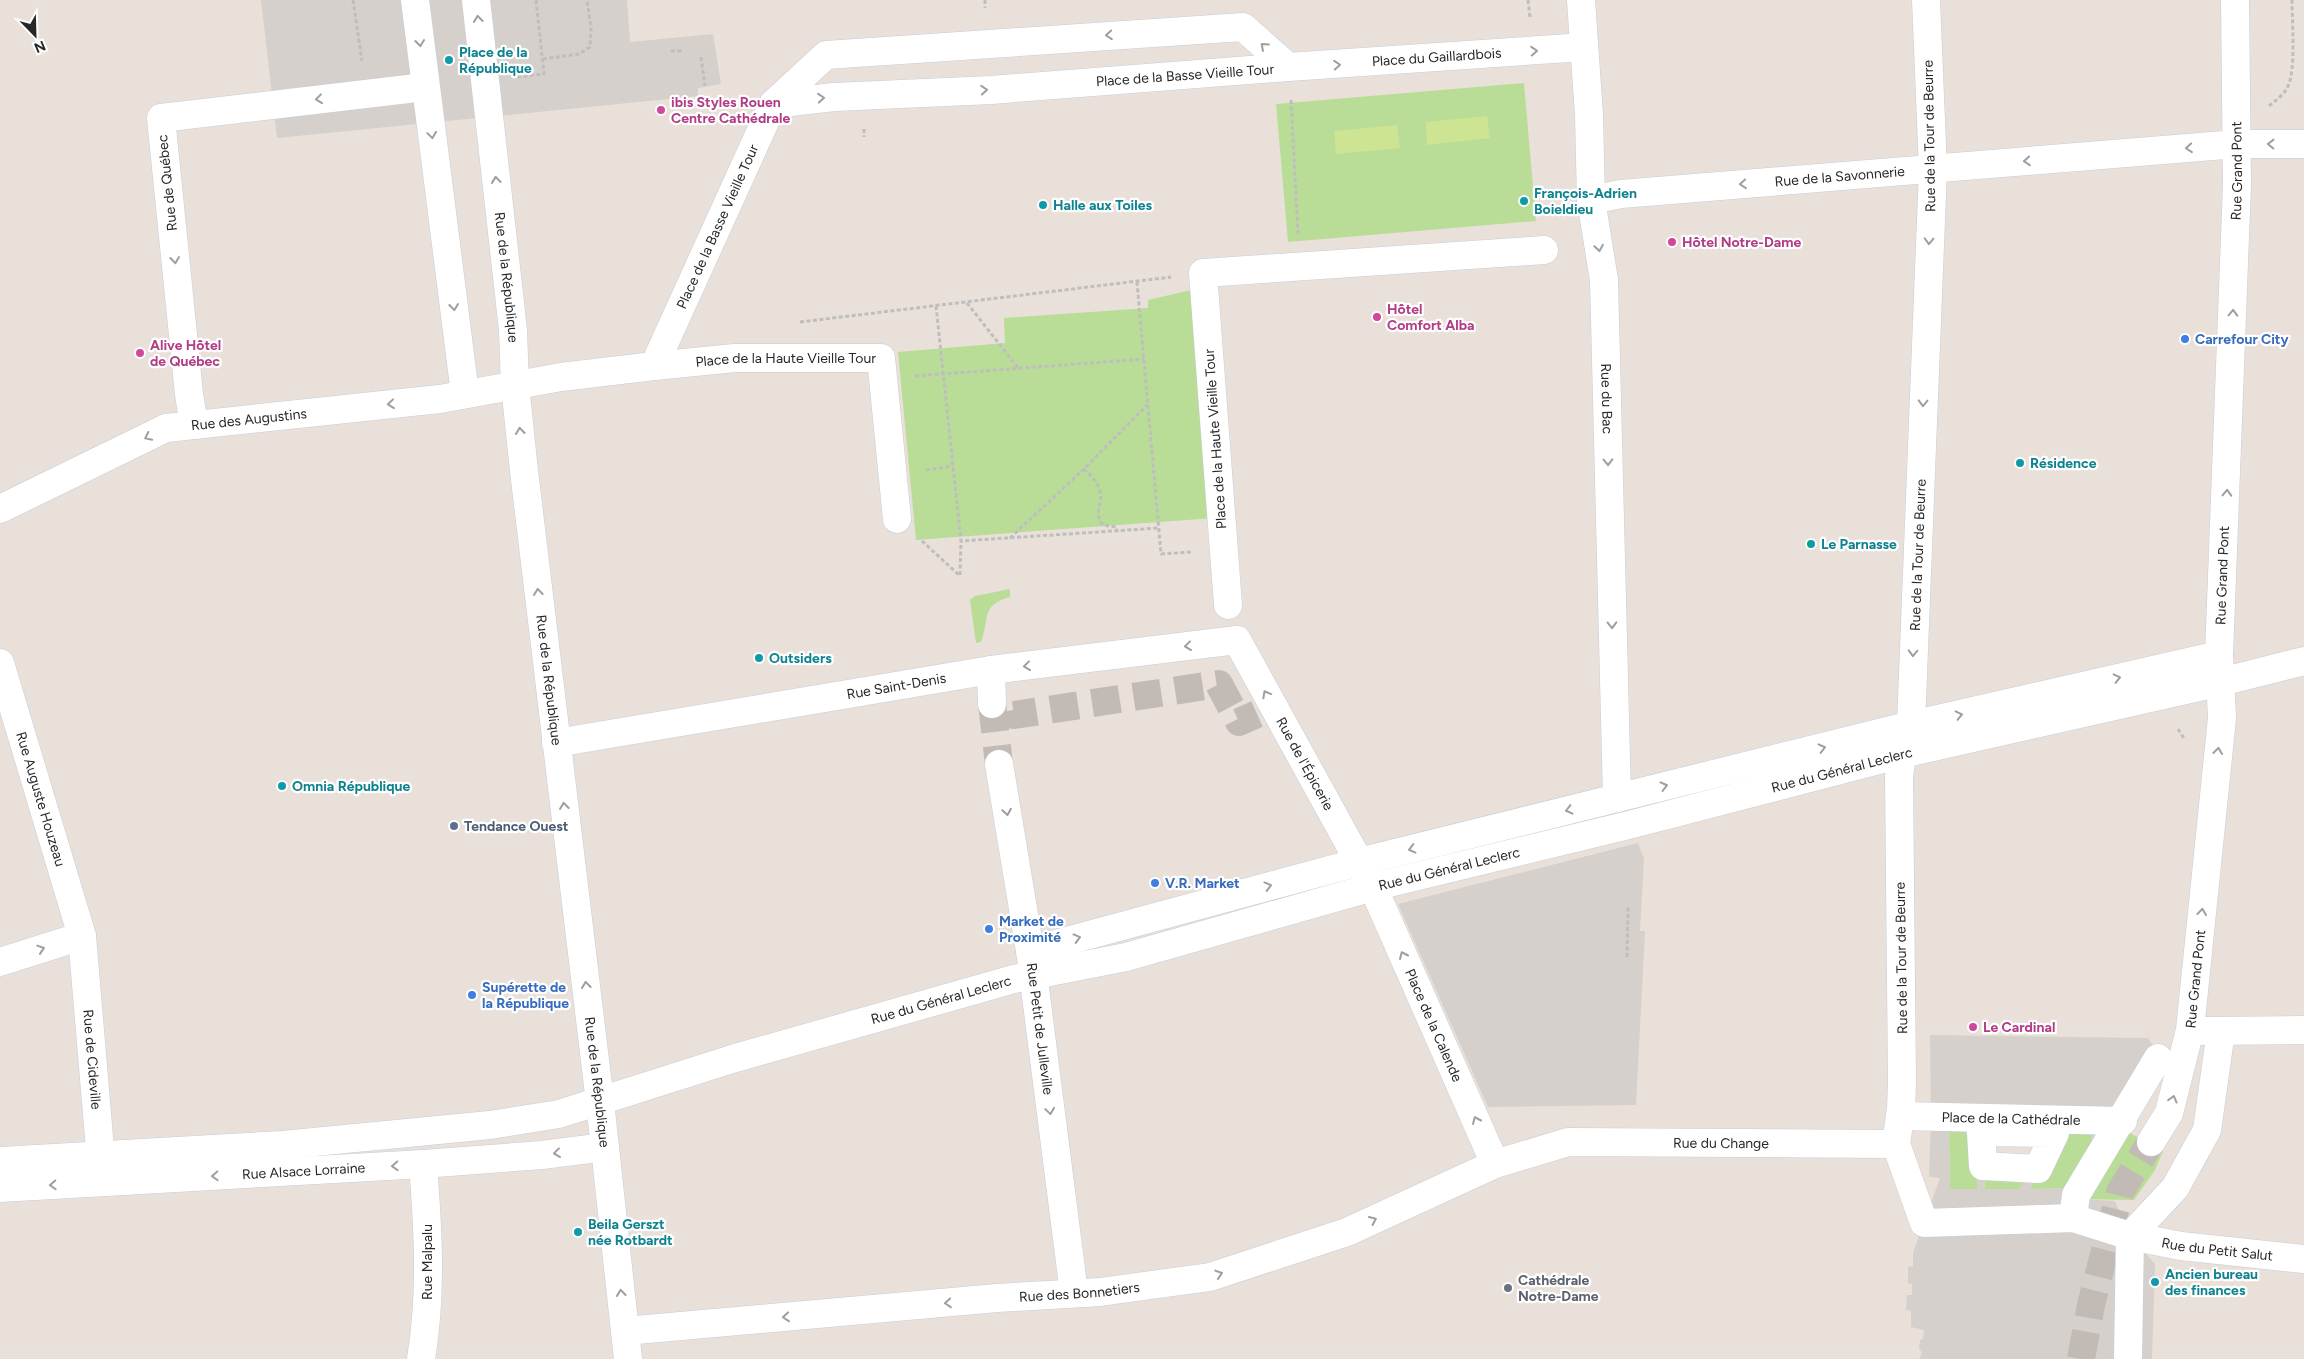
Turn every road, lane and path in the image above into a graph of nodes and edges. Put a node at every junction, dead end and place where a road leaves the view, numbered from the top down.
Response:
1 (353, 0) edge
2 (415, 0) edge
3 (476, 0) edge
4 (536, 0) edge
5 (587, 0) edge
6 (985, 0) edge
7 (1528, 0) edge
8 (1581, 0) edge
9 (1926, 0) edge
10 (2235, 0) edge
11 (985, 8) dead end
12 (1529, 13) dead end
13 (1584, 47) junction
14 (671, 51) dead end
15 (682, 51) dead end
16 (701, 57) dead end
17 (543, 59) junction
18 (362, 63) dead end
19 (1288, 67) junction
20 (508, 78) dead end
21 (705, 86) dead end
22 (425, 87) junction
23 (773, 104) junction
24 (2237, 144) junction
25 (2304, 144) edge
26 (1933, 169) junction
27 (1591, 200) junction
28 (1544, 250) dead end
29 (1300, 265) junction
30 (1203, 273) junction
31 (1137, 282) junction
32 (967, 302) junction
33 (936, 306) junction
34 (799, 322) dead end
35 (657, 357) junction
36 (1144, 359) junction
37 (1018, 368) junction
38 (943, 374) junction
39 (883, 378) junction
40 (515, 385) junction
41 (465, 394) junction
42 (1148, 405) junction
43 (194, 425) junction
44 (1084, 469) junction
45 (0, 509) edge
46 (897, 519) joint
47 (1159, 528) junction
48 (1117, 531) junction
49 (1009, 538) junction
50 (961, 541) junction
51 (1224, 550) junction
52 (1228, 604) dead end
53 (1237, 640) joint
54 (2304, 660) edge
55 (0, 663) edge
56 (2220, 668) junction
57 (991, 670) junction
58 (992, 704) tunnel mouth
59 (1911, 726) junction
60 (556, 743) junction
61 (1902, 754) junction
62 (999, 764) tunnel mouth
63 (1617, 798) junction
64 (1359, 862) junction
65 (1373, 887) junction
66 (1628, 907) dead end
67 (82, 936) junction
68 (1627, 957) dead end
69 (0, 962) edge
70 (1032, 963) junction
71 (2190, 1030) junction
72 (2304, 1030) edge
73 (2221, 1031) junction
74 (2158, 1058) dead end
75 (600, 1102) junction
76 (1901, 1112) junction
77 (2123, 1121) junction
78 (2151, 1142) tunnel mouth
79 (1896, 1144) junction
80 (605, 1147) junction
81 (100, 1156) junction
82 (0, 1161) edge
83 (1504, 1162) junction
84 (423, 1164) junction
85 (103, 1182) junction
86 (0, 1188) edge
87 (2073, 1218) junction
88 (2130, 1236) junction
89 (2304, 1259) edge
90 (1074, 1293) junction
91 (625, 1331) junction
92 (422, 1359) edge
93 (628, 1359) edge
94 (2128, 1359) edge

1 - 18 path
2 -> 22 street
40 -> 3 street, Rue de la République
4 - 17 path
5 - 17 path
6 - 11 path
7 - 12 path
8 - 13 street, Rue du Bac
9 - 26 street, Rue de la Tour de Beurre
10 - 24 street, Rue Grand Pont
19 -> 13 street, Place du Gaillardbois
13 - 27 street, Rue du Bac
14 - 15 path
16 - 21 path
17 - 20 path
23 -> 19 street, Place de la Basse Vieille Tour
19 -> 23 street, Place de la Basse Vieille Tour
19 - 29 path
22 -> 41 street
22 -> 43 street, Rue de Québec
23 - 35 street, Place de la Basse Vieille Tour
25 -> 24 street, Rue de la Savonnerie
24 -> 26 street, Rue de la Savonnerie
56 -> 24 street, Rue Grand Pont
26 -> 27 street, Rue de la Savonnerie
26 -> 59 street, Rue de la Tour de Beurre
27 -> 63 street, Rue du Bac
28 - 29 street
29 - 30 street
30 - 31 path
30 - 51 street, Place de la Haute Vieille Tour
31 - 32 path
31 - 36 path
32 - 33 path
32 - 37 path
33 - 34 path
33 - 38 path
35 - 39 street, Place de la Haute Vieille Tour
35 - 40 street, Place de la Haute Vieille Tour
36 - 37 path
36 - 42 path
37 - 38 path
38 - 39 path
38 - 50 path
39 - 46 street, Place de la Haute Vieille Tour
40 - 41 street, Rue des Augustins
60 -> 40 street, Rue de la République
41 -> 43 street, Rue des Augustins
42 - 44 path
42 - 47 path
43 -> 45 street, Rue des Augustins
44 - 48 path
44 - 49 path
46 - 50 path
47 - 48 path
47 - 51 path
48 - 49 path
49 - 50 path
51 - 52 street, Place de la Haute Vieille Tour
53 -> 57 street, Rue Saint-Denis
64 -> 53 street, Rue de l'Épicerie
54 - 56 street, Rue du Général Leclerc
55 - 67 street, Rue Auguste Houzeau
59 -> 56 street, Rue du Général Leclerc
56 - 61 street, Rue du Général Leclerc
71 -> 56 street, Rue Grand Pont
57 - 58 street
57 - 60 street, Rue Saint-Denis
59 - 61 street, Rue de la Tour de Beurre
63 -> 59 street, Rue du Général Leclerc
75 -> 60 street, Rue de la République
61 - 65 street, Rue du Général Leclerc
61 - 76 street, Rue de la Tour de Beurre
62 -> 70 street, Rue Petit de Julleville
63 -> 64 street, Rue du Général Leclerc
64 - 65 street, Rue de l'Épicerie
70 -> 64 street, Rue du Général Leclerc
65 - 70 street, Rue du Général Leclerc
83 -> 65 street, Place de la Calende
66 - 68 path
69 -> 67 street
67 - 81 street, Rue de Cideville
70 - 75 street, Rue du Général Leclerc
70 -> 90 street, Rue Petit de Julleville
71 - 73 street
78 -> 71 street, Rue Grand Pont
72 - 73 street
73 - 88 street
74 - 77 street
75 - 80 street, Rue de la République
75 - 81 street, Rue Alsace Lorraine
76 - 77 street, Place de la Cathédrale
76 - 79 street
77 - 87 street
79 - 83 street, Rue du Change
79 - 87 street
80 -> 84 street, Rue Alsace Lorraine
91 -> 80 street, Rue de la République
81 - 82 street, Rue Alsace Lorraine
81 - 85 street, Rue de Cideville
90 -> 83 street, Rue des Bonnetiers
84 -> 85 street, Rue Alsace Lorraine
84 - 92 street, Rue Malpalu
85 -> 86 street, Rue Alsace Lorraine
87 - 88 street
88 - 89 street, Rue du Petit Salut
88 - 94 street
90 -> 91 street, Rue des Bonnetiers
91 - 93 street, Rue de la République

